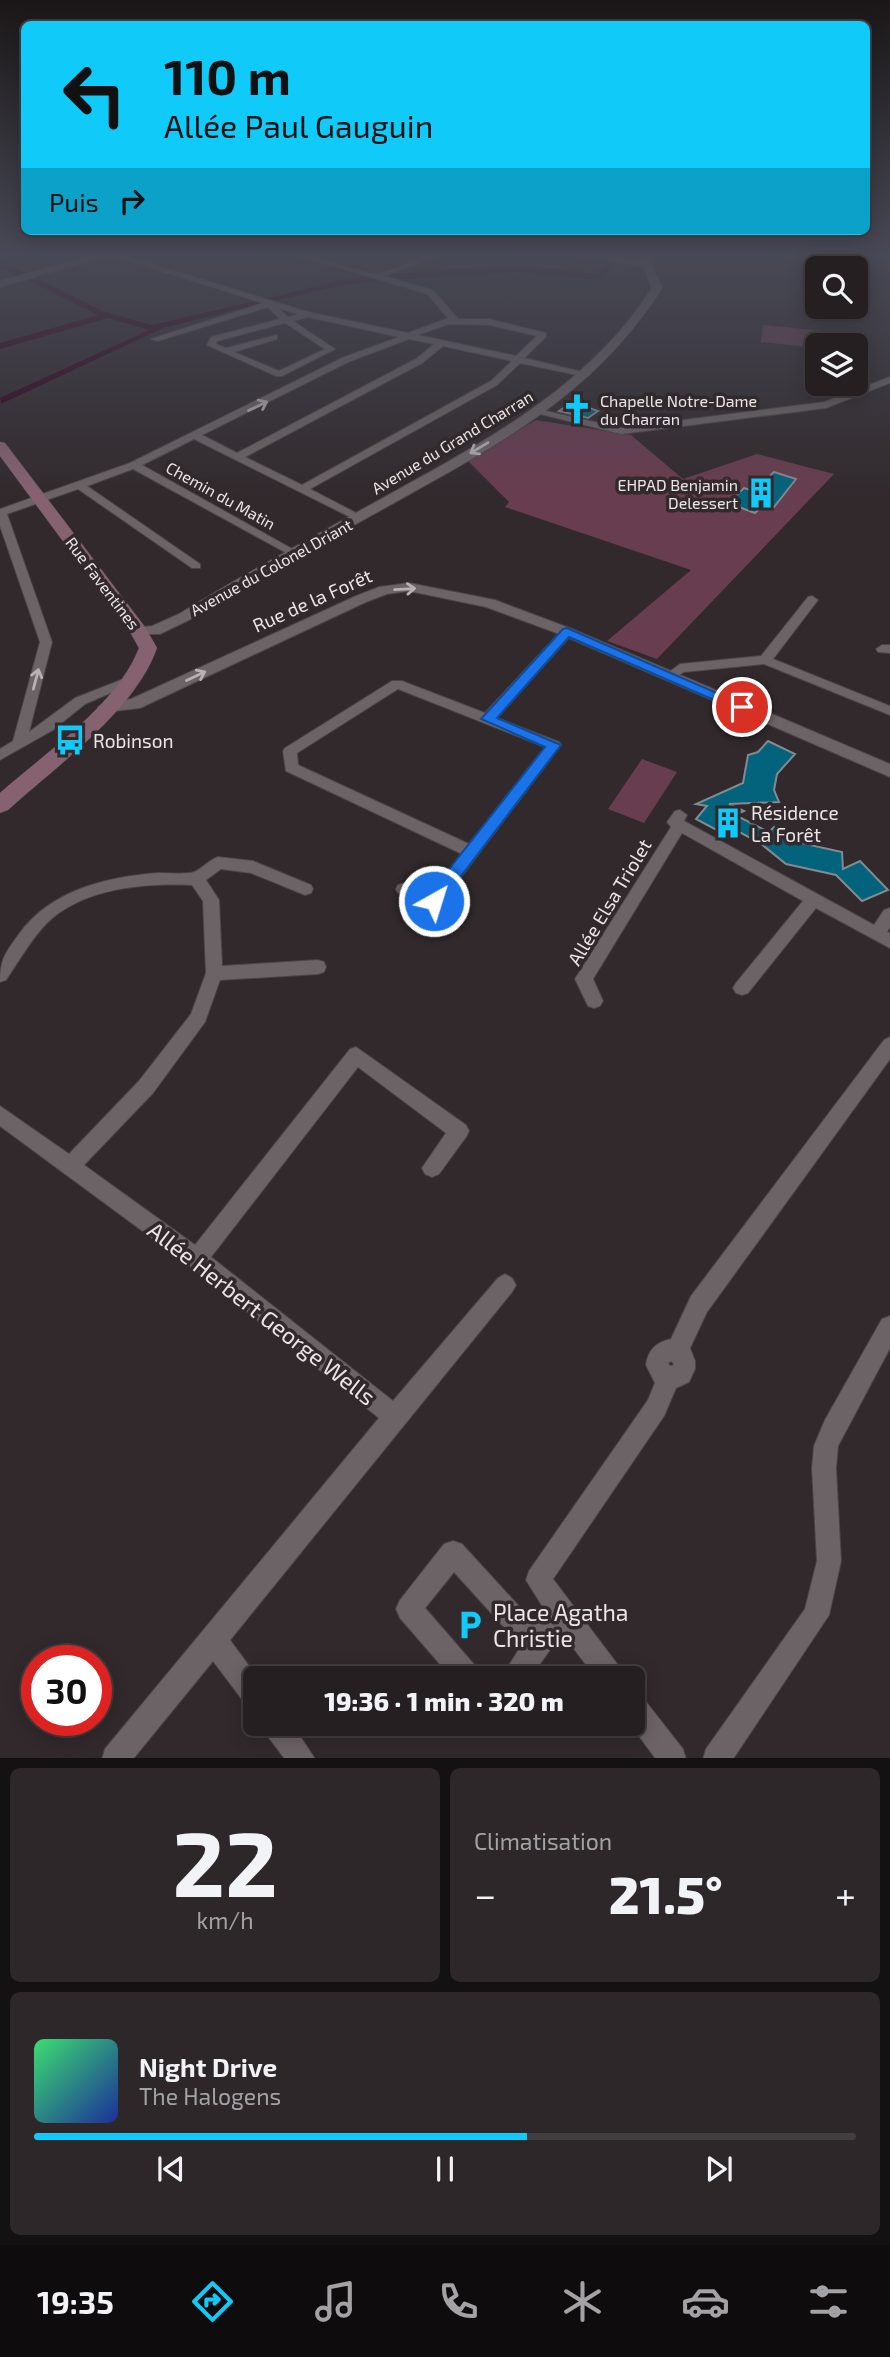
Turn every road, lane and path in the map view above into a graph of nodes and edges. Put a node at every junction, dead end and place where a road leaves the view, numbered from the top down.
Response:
1 (168, 335) edge
2 (229, 335) edge
3 (309, 335) edge
4 (396, 335) edge
5 (410, 335) edge
6 (543, 335) edge
7 (624, 335) edge
8 (274, 337) dead end
9 (404, 337) junction
10 (155, 339) dead end
11 (440, 344) junction
12 (226, 351) junction
13 (516, 359) junction
14 (586, 374) junction
15 (890, 380) edge
16 (537, 412) junction
17 (196, 436) junction
18 (0, 446) edge
19 (238, 456) junction
20 (134, 465) junction
21 (79, 485) junction
22 (303, 489) junction
23 (40, 499) junction
24 (1, 513) edge
25 (358, 518) junction
26 (292, 553) junction
27 (196, 566) dead end
28 (812, 600) dead end
29 (184, 617) junction
30 (139, 631) junction
31 (567, 632) junction
32 (147, 654) junction
33 (765, 660) junction
34 (671, 676) junction
35 (131, 681) junction
36 (106, 707) junction
37 (890, 711) edge
38 (488, 719) junction
39 (19, 744) junction
40 (0, 755) edge
41 (890, 771) edge
42 (0, 805) edge
43 (472, 852) junction
44 (196, 879) junction
45 (404, 888) dead end
46 (305, 890) dead end
47 (814, 899) junction
48 (890, 914) edge
49 (884, 938) edge
50 (318, 967) dead end
51 (214, 973) junction
52 (0, 975) edge
53 (742, 988) dead end
54 (594, 1001) dead end
55 (890, 1045) edge
56 (0, 1115) edge
57 (69, 1167) junction
58 (432, 1168) dead end
59 (197, 1259) junction
60 (505, 1284) dead end
61 (890, 1327) edge
62 (393, 1415) junction
63 (562, 1611) junction
64 (214, 1641) junction
65 (537, 1645) junction
66 (459, 1666) edge
67 (522, 1666) edge
68 (603, 1666) edge
69 (243, 1680) edge
70 (645, 1722) edge
71 (285, 1736) edge
72 (116, 1758) edge
73 (301, 1758) edge
74 (672, 1758) edge
75 (717, 1758) edge

1 - 10 street
2 - 12 street
3 - 12 street
4 - 9 street
5 - 9 street
6 - 13 street
7 - 14 street, Avenue du Grand Charran
8 - 12 street
9 - 11 street
17 -> 9 street
11 - 13 street
11 - 19 street
13 - 14 street
13 - 22 street
14 - 16 street, Avenue du Grand Charran
15 - 16 street
16 -> 25 street, Avenue du Grand Charran
17 - 19 street, Avenue du Grand Charran
17 - 20 street
18 - 23 main road, Rue Faventines
19 - 22 street, Avenue du Grand Charran
20 - 21 street
20 - 26 street, Chemin du Matin
21 - 23 street
21 - 27 street
22 - 25 street, Avenue du Grand Charran
23 - 24 street
23 - 30 main road, Rue Faventines
39 -> 24 street
25 - 26 street, Avenue du Colonel Driant
26 - 29 street, Avenue du Colonel Driant
28 - 33 street
29 - 30 street, Avenue du Colonel Driant
29 - 32 street, Avenue du Colonel Driant
30 - 32 main road, Rue Faventines
31 - 34 street, Rue de la Forêt
36 -> 31 street, Rue de la Forêt
31 - 38 street
32 - 35 main road, Rue Faventines
33 - 34 street
33 - 37 street
34 - 41 street, Rue de la Forêt
35 - 36 main road, Rue Faventines
35 - 39 street
36 - 42 main road, Rue Faventines
38 - 43 street
38 - 43 street
39 - 40 street
43 - 45 street
44 - 46 street
44 - 51 street
44 - 52 street
47 - 49 street
47 - 53 street
47 - 54 street, Allée Elsa Triolet
48 - 49 street
50 - 51 street
51 - 57 street
55 - 63 street
56 - 57 street, Allée Herbert George Wells
57 - 59 street, Allée Herbert George Wells
58 - 59 street
59 - 62 street, Allée Herbert George Wells
60 - 62 street
61 - 75 street
62 - 64 street, Allée Herbert George Wells
63 - 65 street
63 - 68 street
64 - 69 street
64 - 72 street, Allée Herbert George Wells
65 - 66 street
65 - 67 street
70 - 74 street
71 - 73 street

